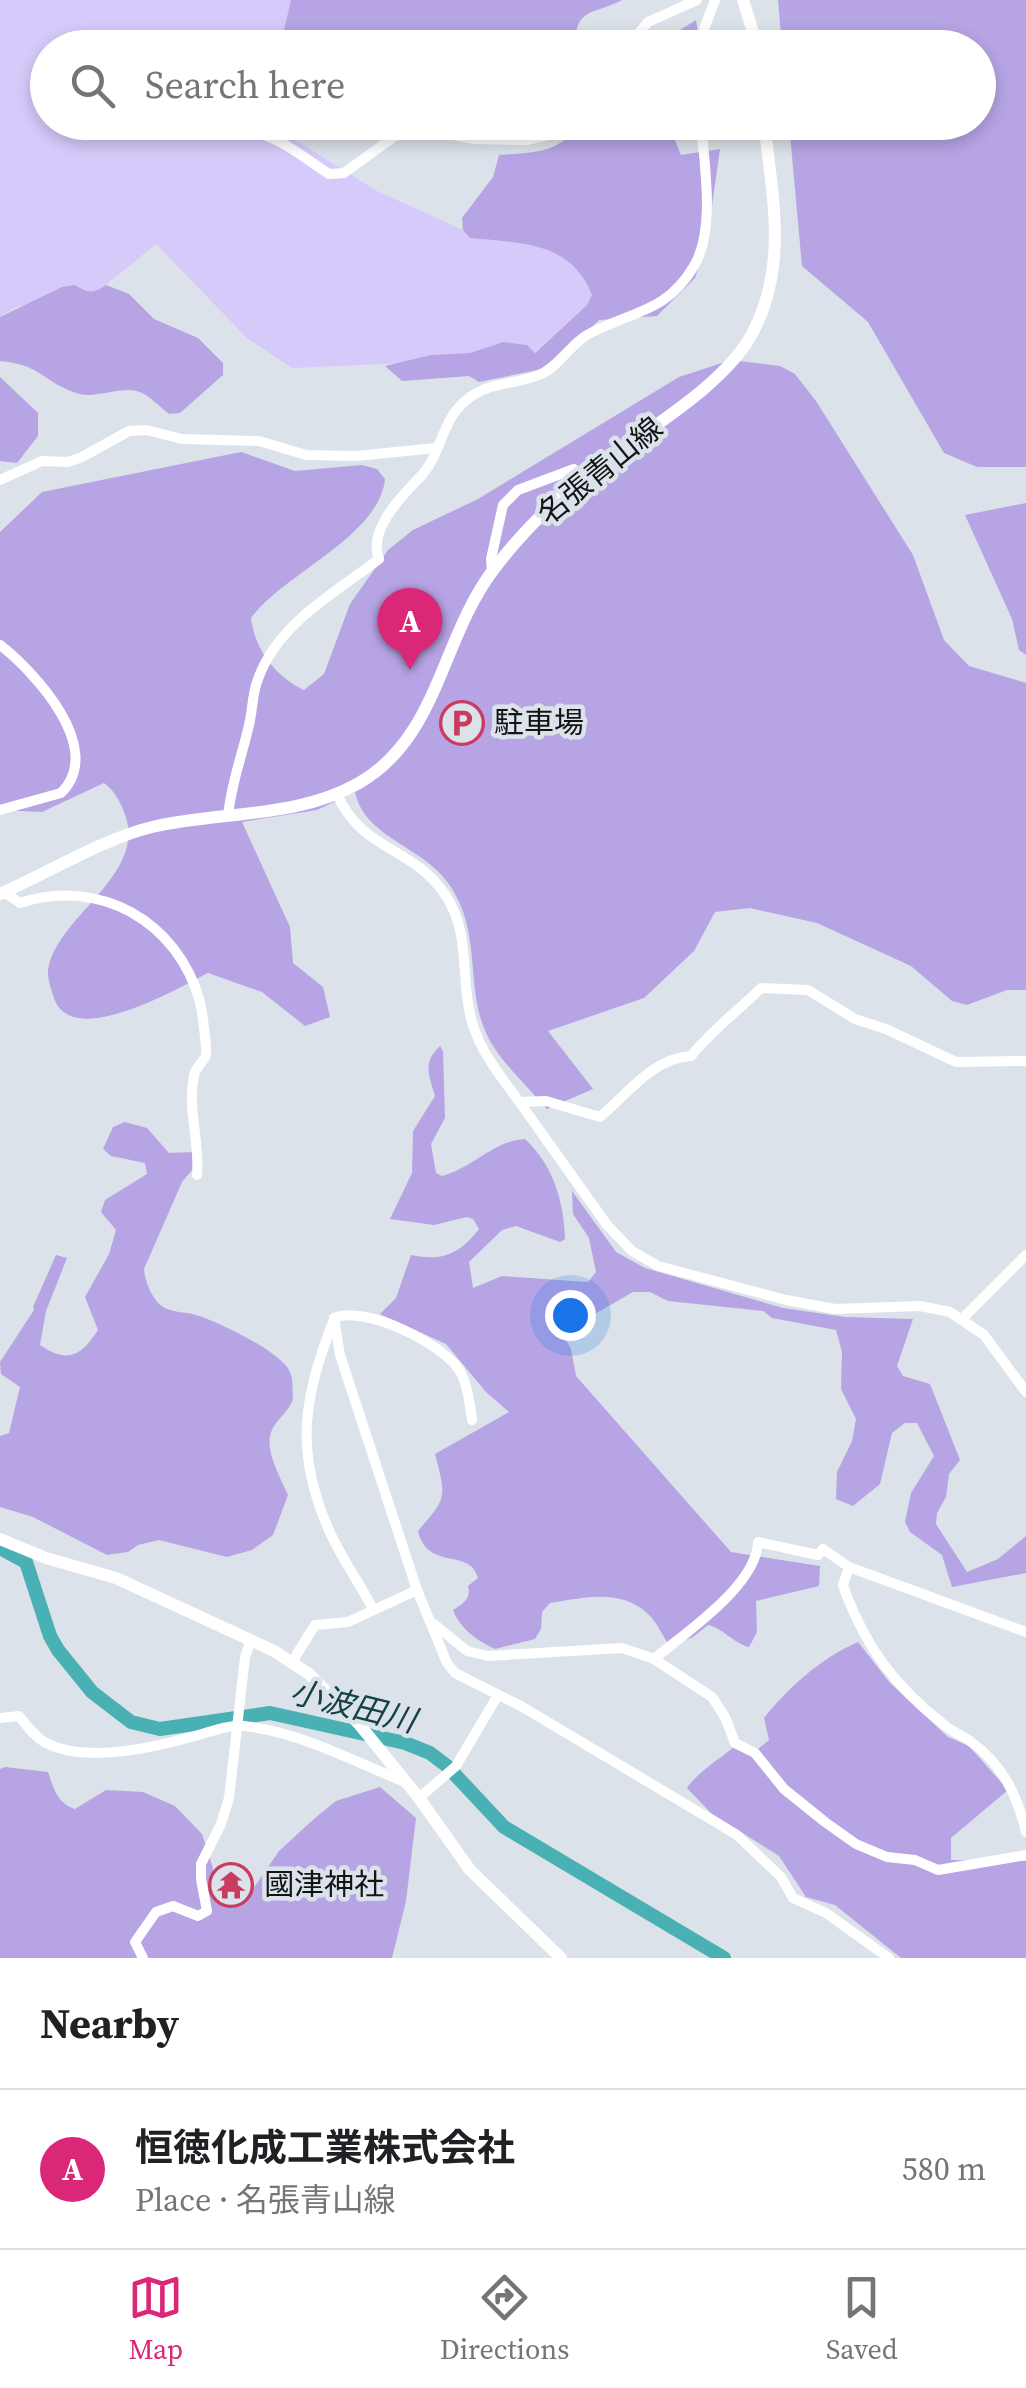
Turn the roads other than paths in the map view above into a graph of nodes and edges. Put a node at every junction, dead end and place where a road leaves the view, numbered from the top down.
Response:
1 (698, 0) edge
2 (716, 0) edge
3 (743, 0) edge
4 (641, 30) edge
5 (704, 30) edge
6 (752, 30) edge
7 (280, 140) edge
8 (389, 140) edge
9 (702, 140) edge
10 (766, 140) edge
11 (436, 448) junction
12 (583, 478) junction
13 (0, 480) edge
14 (492, 571) junction
15 (0, 645) edge
16 (337, 794) junction
17 (0, 810) edge
18 (228, 816) junction
19 (2, 893) edge
20 (1026, 1061) edge
21 (520, 1102) junction
22 (197, 1174) dead end
23 (1026, 1255) edge
24 (334, 1318) junction
25 (964, 1318) junction
26 (1026, 1392) edge
27 (472, 1420) dead end
28 (0, 1539) edge
29 (849, 1567) junction
30 (417, 1590) junction
31 (373, 1609) junction
32 (432, 1622) junction
33 (1026, 1632) edge
34 (251, 1640) junction
35 (654, 1659) junction
36 (292, 1662) junction
37 (498, 1695) junction
38 (0, 1718) edge
39 (239, 1719) junction
40 (406, 1782) junction
41 (419, 1798) junction
42 (1026, 1832) edge
43 (1026, 1855) edge
44 (142, 1958) edge
45 (561, 1958) edge
46 (889, 1958) edge

1 - 4 street
2 - 5 street
3 - 6 main road
7 - 8 street
9 - 11 street
10 - 12 main road, 名張青山線
11 - 13 street
11 - 18 street
12 - 14 main road, 名張青山線
12 - 14 street
14 - 16 main road, 名張青山線
15 - 17 street
16 - 18 main road, 名張青山線
16 - 21 street
18 - 19 main road, 名張青山線
19 - 22 street
20 - 21 street
21 - 25 street
23 - 25 street
24 - 27 street
24 - 30 street
24 - 31 street
25 - 26 street
28 - 34 main road
29 - 33 street
29 - 35 street
29 - 42 street
30 - 31 street
30 - 32 street
31 - 36 street
32 - 35 street
32 - 37 street
34 - 36 main road
34 - 39 street
35 - 43 street
36 - 40 main road
37 - 41 street
37 - 46 street
38 - 39 street
39 - 40 street
39 - 44 street
40 - 41 main road
41 - 45 main road

